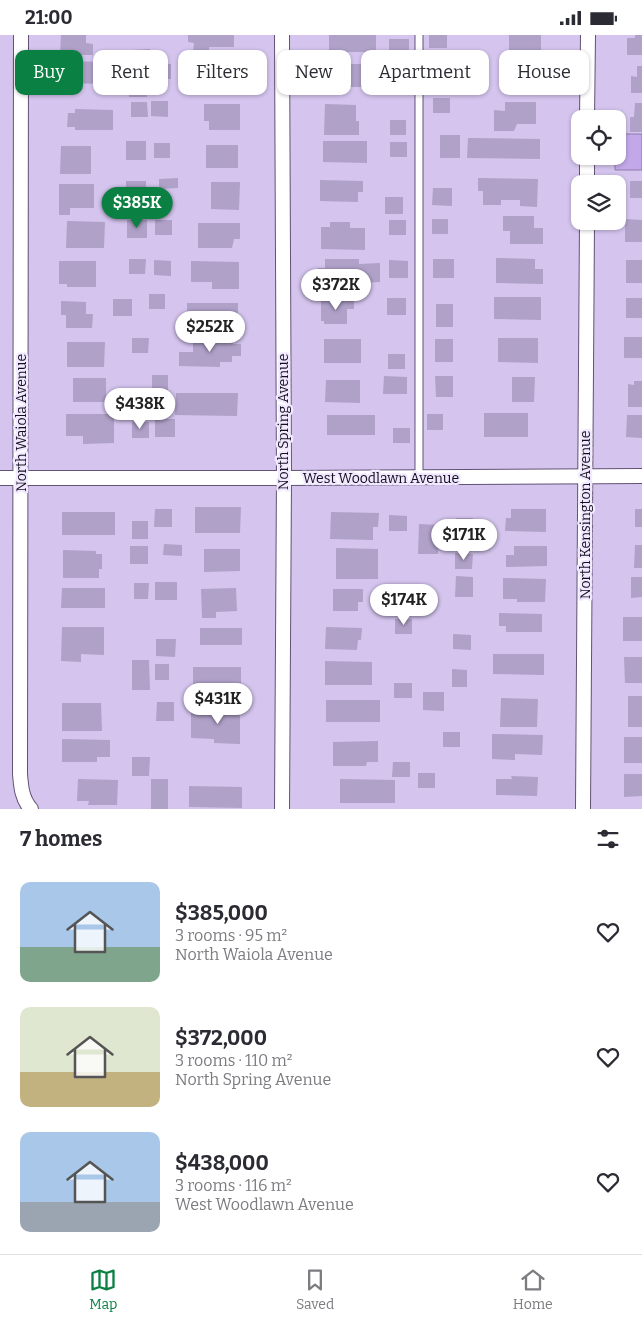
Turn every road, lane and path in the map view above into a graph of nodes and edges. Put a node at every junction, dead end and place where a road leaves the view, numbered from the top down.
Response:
1 (21, 35) edge
2 (282, 35) edge
3 (419, 35) edge
4 (588, 35) edge
5 (587, 110) edge
6 (587, 230) edge
7 (642, 476) edge
8 (0, 477) edge
9 (586, 477) junction
10 (20, 478) junction
11 (284, 478) junction
12 (420, 478) junction
13 (31, 809) edge
14 (282, 809) edge
15 (583, 809) edge

1 - 10 street, North Waiola Avenue
2 - 11 street, North Spring Avenue
3 - 12 lane
4 - 5 street
6 - 9 street, North Kensington Avenue
7 - 9 street, West Woodlawn Avenue
8 - 10 street, West Woodlawn Avenue
9 - 12 street, West Woodlawn Avenue
9 - 15 street, North Kensington Avenue
10 - 11 street, West Woodlawn Avenue
10 - 13 street, North Waiola Avenue
11 - 12 street, West Woodlawn Avenue
11 - 14 street, North Spring Avenue

